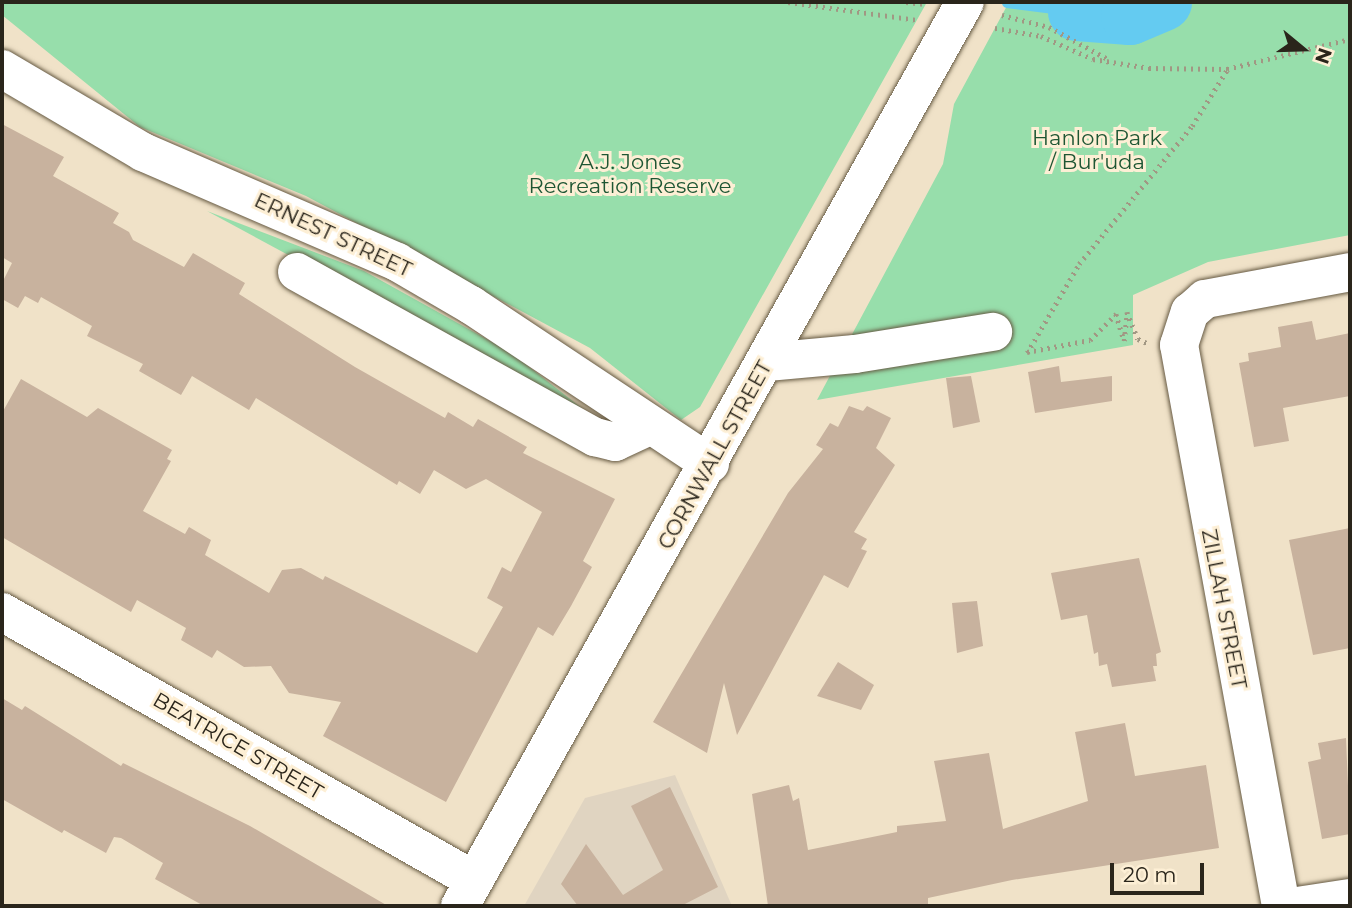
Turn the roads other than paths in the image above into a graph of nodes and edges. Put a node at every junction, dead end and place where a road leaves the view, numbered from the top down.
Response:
1 (965, 2) edge
2 (2, 69) edge
3 (298, 272) dead end
4 (1350, 272) edge
5 (993, 332) dead end
6 (767, 362) junction
7 (650, 426) junction
8 (710, 464) junction
9 (2, 612) edge
10 (467, 893) edge
11 (1350, 898) edge
12 (1281, 906) edge
13 (1298, 906) edge

1 - 6 street, CORNWALL STREET
2 - 7 street, ERNEST STREET
3 - 7 street
4 - 12 street, ZILLAH STREET
5 - 6 street
6 - 8 street, CORNWALL STREET
7 - 8 street, ERNEST STREET
8 - 10 street, CORNWALL STREET
9 - 10 street, BEATRICE STREET
11 - 13 street

